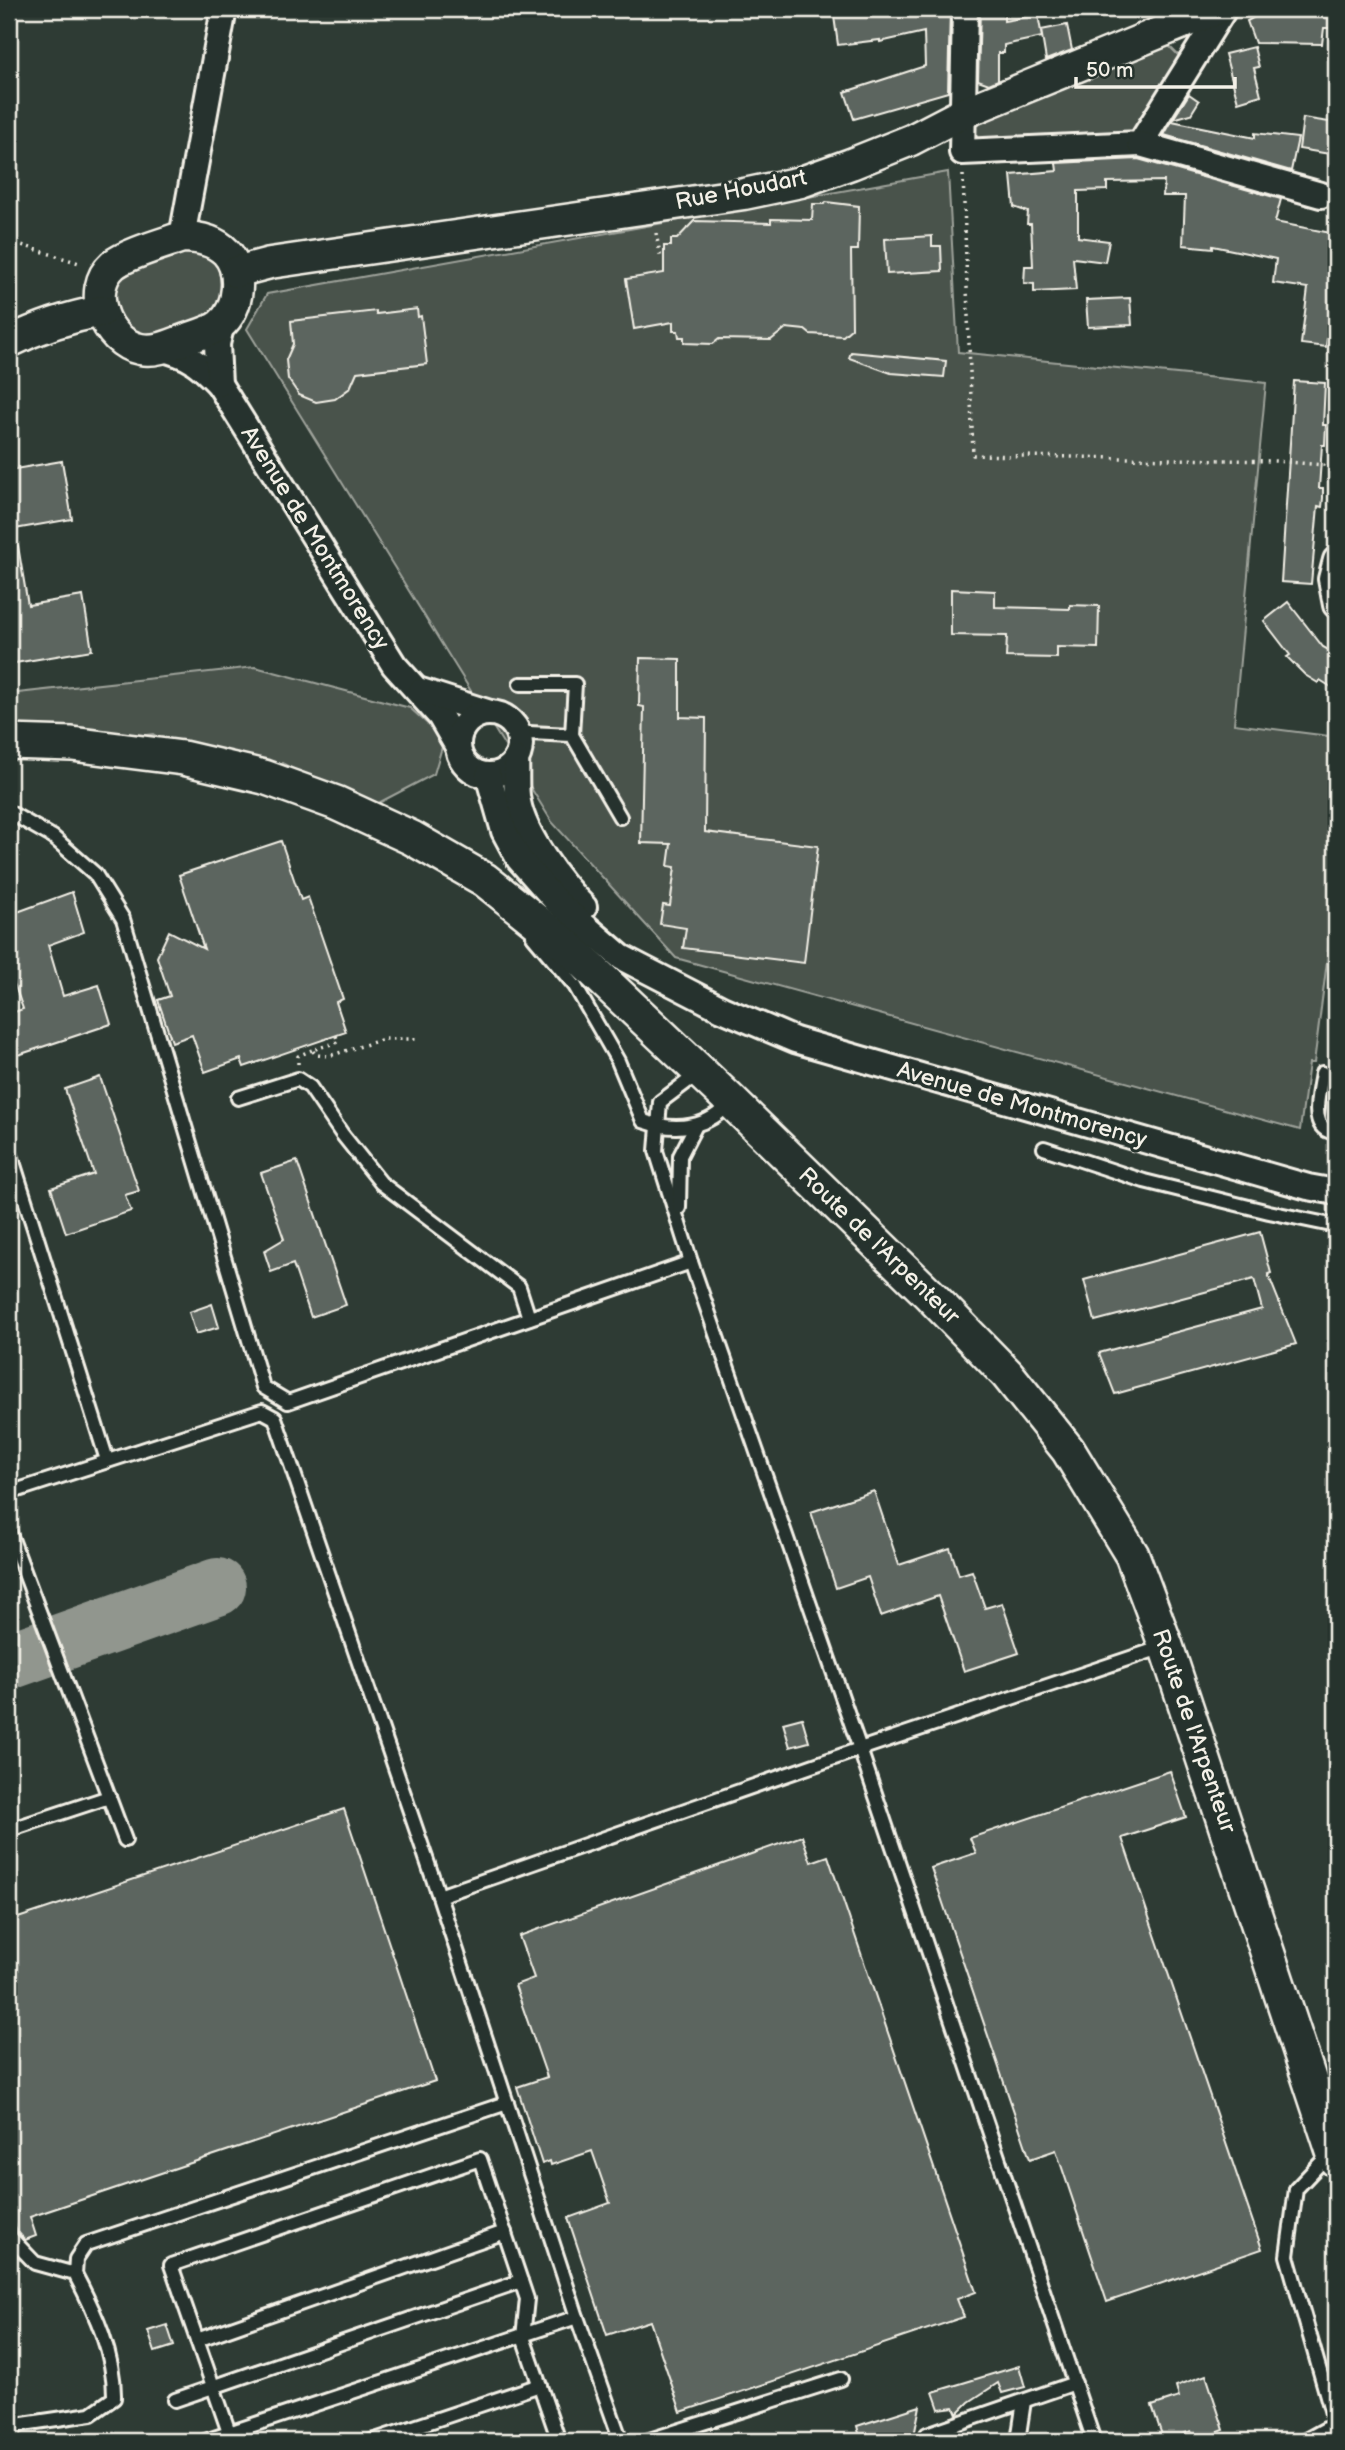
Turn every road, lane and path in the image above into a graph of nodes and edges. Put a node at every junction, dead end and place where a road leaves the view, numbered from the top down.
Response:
1 (224, 9) edge
2 (965, 9) edge
3 (1217, 9) edge
4 (1224, 9) edge
5 (963, 113) junction
6 (1140, 144) junction
7 (962, 152) junction
8 (1321, 195) dead end
9 (656, 233) dead end
10 (182, 237) junction
11 (9, 241) edge
12 (661, 259) dead end
13 (107, 272) junction
14 (236, 272) junction
15 (102, 311) junction
16 (222, 323) junction
17 (9, 342) edge
18 (160, 348) junction
19 (219, 384) junction
20 (1336, 466) edge
21 (1336, 560) edge
22 (1336, 605) edge
23 (520, 684) dead end
24 (415, 689) junction
25 (490, 713) junction
26 (572, 735) junction
27 (9, 743) edge
28 (458, 747) junction
29 (518, 748) junction
30 (488, 775) junction
31 (9, 812) edge
32 (620, 817) dead end
33 (485, 880) junction
34 (722, 1009) junction
35 (336, 1035) dead end
36 (416, 1039) dead end
37 (700, 1071) junction
38 (1322, 1073) dead end
39 (1336, 1083) edge
40 (238, 1098) dead end
41 (731, 1101) junction
42 (1336, 1122) edge
43 (657, 1126) junction
44 (695, 1127) junction
45 (1336, 1133) edge
46 (1044, 1148) dead end
47 (9, 1149) edge
48 (1333, 1190) edge
49 (678, 1219) junction
50 (1336, 1226) edge
51 (691, 1262) junction
52 (529, 1318) junction
53 (107, 1460) junction
54 (9, 1493) edge
55 (9, 1531) edge
56 (1166, 1646) junction
57 (860, 1749) junction
58 (109, 1797) junction
59 (9, 1830) edge
60 (125, 1840) dead end
61 (439, 1896) junction
62 (507, 2103) junction
63 (1335, 2155) edge
64 (505, 2232) junction
65 (9, 2236) edge
66 (75, 2274) junction
67 (521, 2281) junction
68 (577, 2317) junction
69 (523, 2337) junction
70 (197, 2340) junction
71 (841, 2378) dead end
72 (1075, 2383) junction
73 (540, 2385) junction
74 (213, 2387) junction
75 (176, 2400) dead end
76 (1024, 2401) junction
77 (9, 2430) edge
78 (230, 2437) edge
79 (205, 2441) edge
80 (372, 2441) edge
81 (559, 2441) edge
82 (621, 2441) edge
83 (646, 2441) edge
84 (929, 2441) edge
85 (1018, 2441) edge
86 (1094, 2441) edge
87 (1304, 2441) edge

1 - 10 street
2 - 5 street
3 - 5 street, Rue Houdart
4 - 6 street
5 - 7 street
5 - 14 street, Rue Houdart
6 - 7 street
6 - 8 street
7 - 20 path
9 - 12 path
10 - 13 street
10 - 14 street
11 - 13 path
13 - 15 street
14 - 16 street
15 - 17 street
15 - 18 street
16 - 18 street
16 - 19 street, Avenue de Montmorency
18 - 19 street, Avenue de Montmorency
19 - 24 street, Avenue de Montmorency
21 - 22 street
23 - 26 lane
24 - 25 street, Avenue de Montmorency
24 - 28 street, Avenue de Montmorency
25 - 28 street
25 - 29 street
26 - 29 lane
26 - 32 lane
27 - 33 main road, Route de l'Arpenteur
28 - 30 street
29 - 30 street
29 - 34 street, Avenue de Montmorency
30 - 34 street, Avenue de Montmorency
31 - 52 lane
33 - 37 main road, Route de l'Arpenteur
33 - 43 lane
34 - 48 street, Avenue de Montmorency
35 - 36 path
37 - 41 main road, Route de l'Arpenteur
37 - 43 lane
38 - 45 lane
39 - 42 lane
40 - 52 lane
41 - 44 lane
41 - 56 main road, Route de l'Arpenteur
43 - 44 lane
43 - 49 lane
44 - 49 lane
46 - 50 lane
47 - 53 lane
49 - 51 lane
51 - 52 lane
51 - 57 lane
53 - 54 lane
53 - 61 lane
55 - 58 lane
56 - 57 lane
56 - 63 main road, Route de l'Arpenteur
57 - 61 lane
57 - 72 lane
58 - 59 lane
58 - 60 lane
61 - 62 lane
62 - 66 lane
62 - 68 lane
63 - 87 lane
64 - 67 lane
64 - 70 lane
64 - 70 lane
65 - 66 lane
66 - 77 lane
67 - 69 lane
67 - 74 lane
68 - 69 lane
68 - 82 lane
69 - 73 lane
69 - 78 lane
70 - 74 lane
71 - 83 lane
72 - 76 lane
72 - 86 lane
73 - 80 lane
73 - 81 lane
74 - 75 lane
74 - 78 lane
76 - 84 lane
76 - 85 lane
78 - 79 lane

